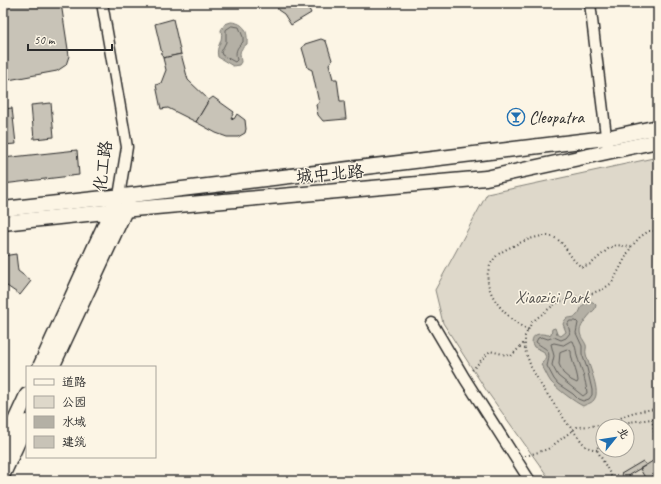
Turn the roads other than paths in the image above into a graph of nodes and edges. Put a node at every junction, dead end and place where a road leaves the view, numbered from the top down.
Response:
1 (102, 3) edge
2 (590, 3) edge
3 (658, 127) edge
4 (658, 141) edge
5 (608, 145) junction
6 (125, 195) junction
7 (3, 209) edge
8 (118, 210) junction
9 (3, 223) edge
10 (432, 323) dead end
11 (40, 366) edge
12 (52, 366) edge
13 (26, 397) edge
14 (26, 424) edge
15 (3, 447) edge
16 (3, 474) edge
17 (530, 481) edge

1 - 6 street, 化工路
2 - 5 street
3 - 5 main road, 城中北路
4 - 5 main road, 城中北路
5 - 6 main road, 城中北路
5 - 8 main road, 城中北路
6 - 7 main road, 城中北路
6 - 8 main road, 化工路
8 - 9 main road, 城中北路
8 - 11 main road, 化工路
8 - 12 main road, 化工路
10 - 17 street
13 - 15 main road
14 - 16 main road

